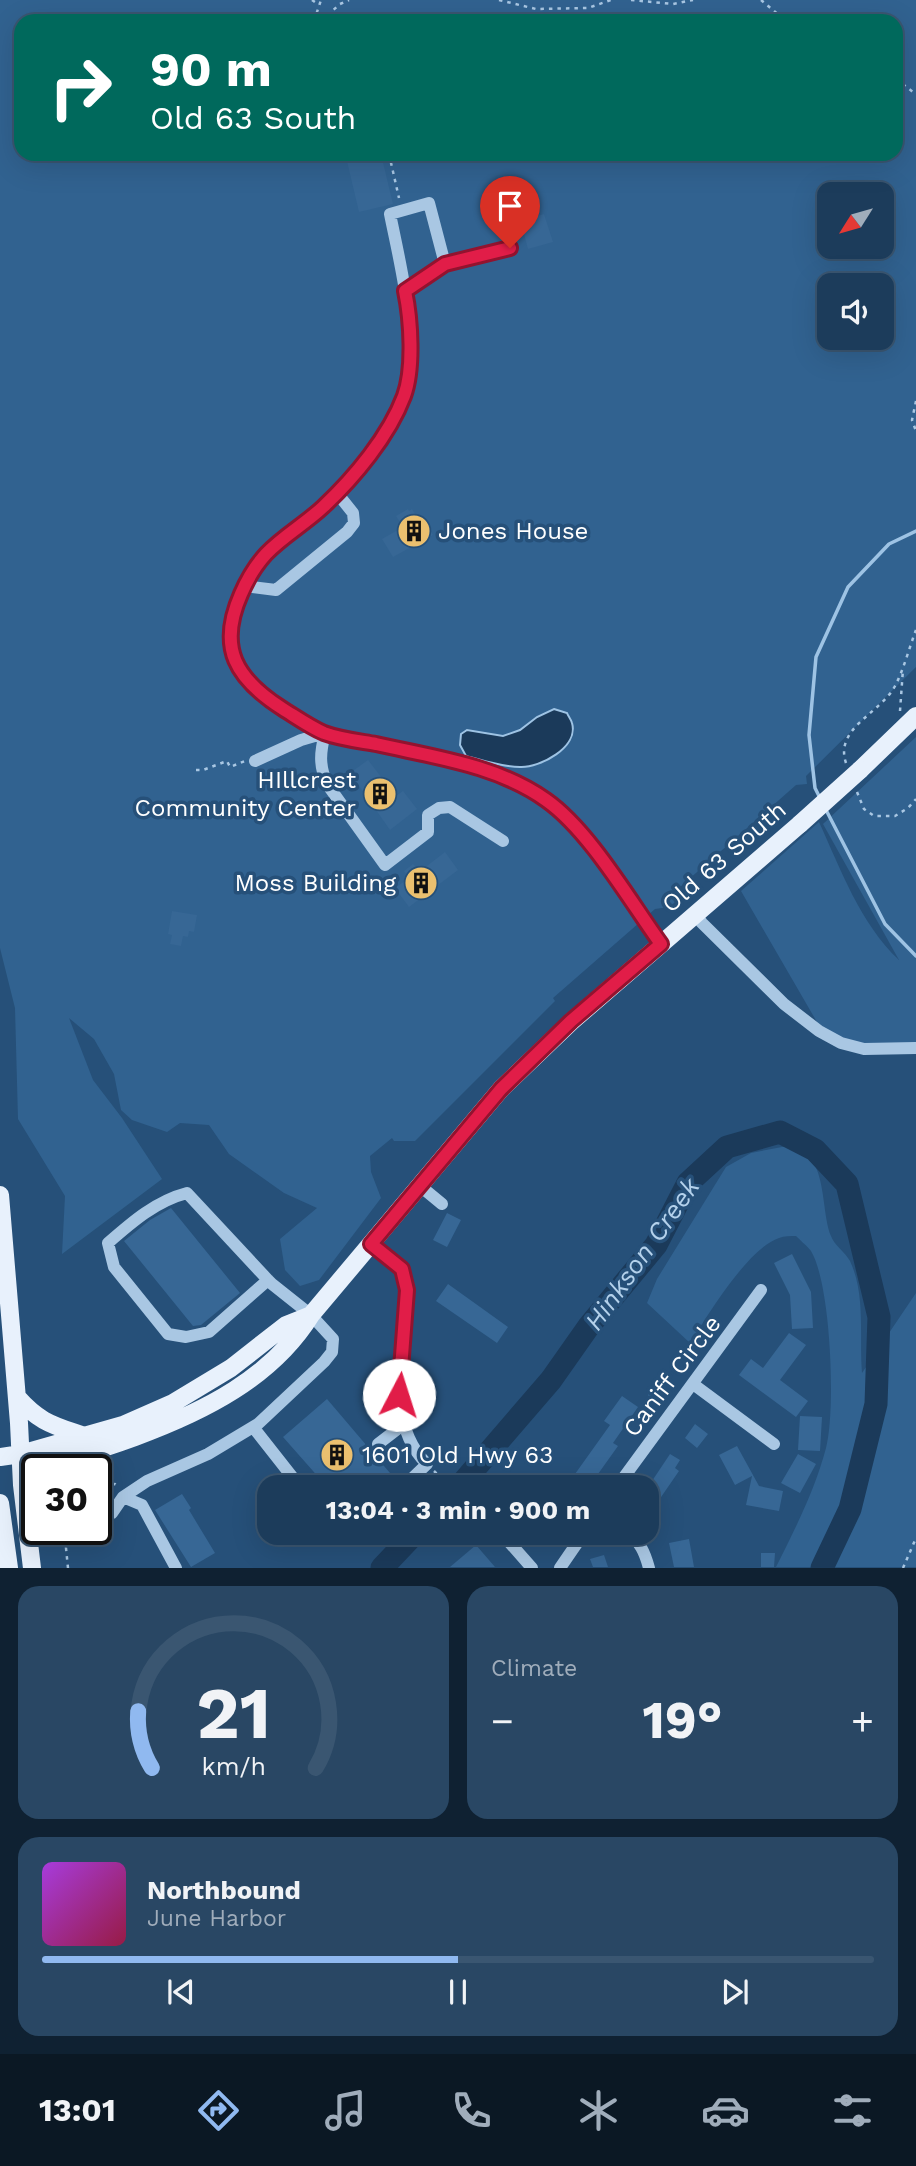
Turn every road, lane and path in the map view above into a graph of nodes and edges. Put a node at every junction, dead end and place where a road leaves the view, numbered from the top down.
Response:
1 (312, 0) edge
2 (321, 0) edge
3 (349, 0) edge
4 (499, 0) edge
5 (611, 0) edge
6 (631, 0) edge
7 (693, 0) edge
8 (761, 0) edge
9 (319, 5) junction
10 (316, 14) edge
11 (329, 14) edge
12 (778, 14) edge
13 (390, 161) edge
14 (396, 212) junction
15 (510, 248) dead end
16 (445, 264) junction
17 (405, 291) junction
18 (916, 401) edge
19 (916, 431) edge
20 (337, 493) junction
21 (244, 586) junction
22 (903, 665) dead end
23 (915, 718) edge
24 (325, 733) junction
25 (255, 761) joint
26 (196, 770) dead end
27 (503, 841) dead end
28 (695, 914) junction
29 (661, 944) junction
30 (916, 1048) edge
31 (419, 1185) junction
32 (0, 1195) edge
33 (442, 1204) dead end
34 (371, 1244) junction
35 (268, 1280) junction
36 (761, 1290) dead end
37 (311, 1315) junction
38 (692, 1384) junction
39 (17, 1398) junction
40 (404, 1424) junction
41 (253, 1427) junction
42 (84, 1436) junction
43 (378, 1444) dead end
44 (774, 1444) dead end
45 (21, 1454) junction
46 (86, 1454) edge
47 (0, 1457) edge
48 (291, 1475) edge
49 (416, 1475) edge
50 (626, 1475) edge
51 (112, 1485) edge
52 (123, 1497) junction
53 (0, 1503) edge
54 (0, 1509) edge
55 (112, 1513) dead end
56 (916, 1538) edge
57 (29, 1545) edge
58 (66, 1545) edge
59 (512, 1545) edge
60 (576, 1545) edge
61 (640, 1545) edge
62 (9, 1567) edge
63 (32, 1567) edge
64 (68, 1567) edge
65 (176, 1567) edge
66 (532, 1567) edge
67 (560, 1567) edge
68 (649, 1567) edge
69 (903, 1567) edge

1 - 9 path
2 - 9 path
3 - 11 path
4 - 5 path
6 - 7 path
8 - 12 path
9 - 10 path
13 - 14 path
14 - 16 street
14 - 17 street
15 - 16 street
16 - 17 street
17 - 20 street
18 - 19 path
20 - 21 street
20 - 21 street
21 - 24 street
22 - 23 path
23 - 28 main road, Old 63 South, bridge
24 - 25 street
24 - 27 street
24 - 29 street
25 - 26 path
28 - 29 main road, Old 63 South
28 - 30 street
29 - 31 main road, Old 63 South
31 - 33 street
31 - 34 main road, Old 63 South
32 - 39 main road
34 - 37 main road, Old 63 South
34 - 40 street
35 - 35 street
35 - 37 street
36 - 38 street, Caniff Circle
37 - 41 street
37 - 42 main road, Old 63 South
37 - 46 main road, Old 63 South
38 - 44 street
38 - 50 street, Caniff Circle
39 - 42 main road
39 - 45 main road
40 - 43 street
40 - 49 street
41 - 48 street
41 - 52 street
42 - 45 main road, Old 63 South
45 - 47 main road, Old 63 South
51 - 52 path
52 - 55 street
52 - 65 street
53 - 54 main road
54 - 62 main road
56 - 69 path
57 - 63 main road
58 - 64 path
59 - 66 street
60 - 67 street
61 - 68 street

